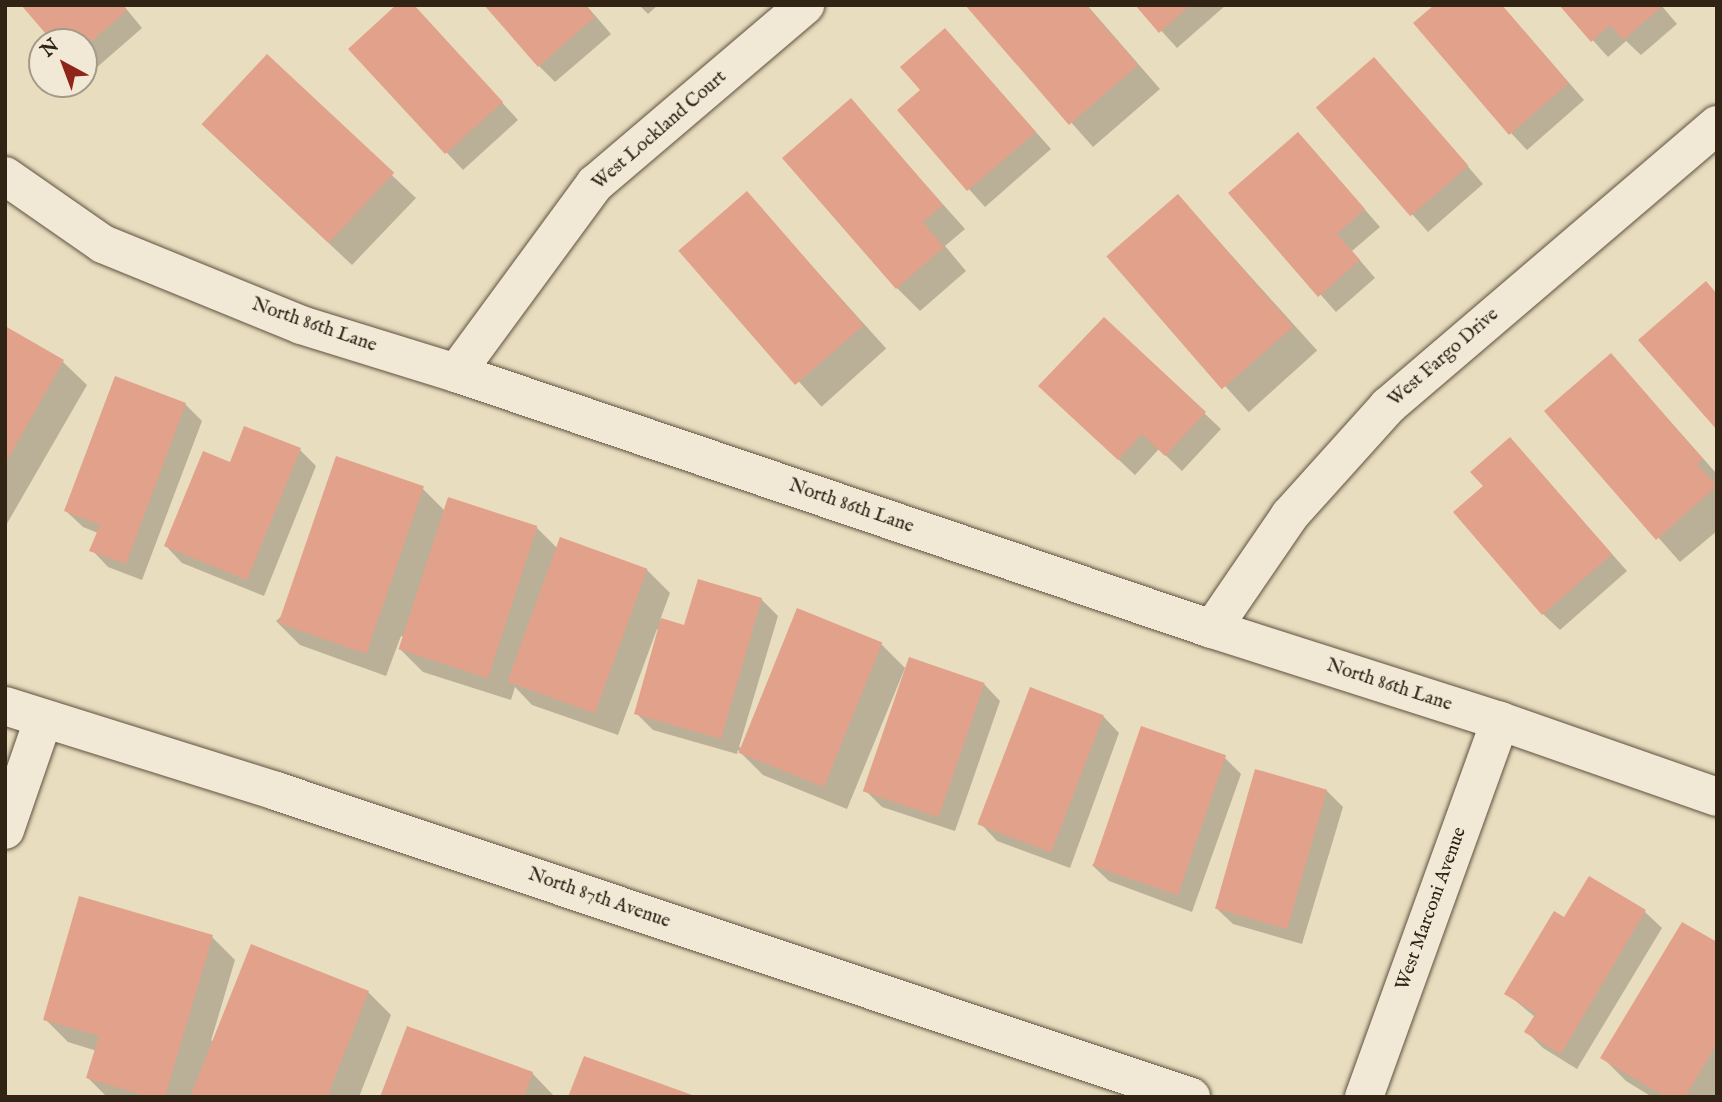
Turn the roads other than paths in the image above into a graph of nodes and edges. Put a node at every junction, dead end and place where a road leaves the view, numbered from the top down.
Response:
1 (805, 5) edge
2 (1717, 125) edge
3 (5, 176) edge
4 (456, 373) junction
5 (1212, 629) junction
6 (5, 706) edge
7 (43, 720) junction
8 (1500, 721) junction
9 (1717, 797) edge
10 (5, 830) edge
11 (1191, 1097) edge
12 (1364, 1097) edge

1 - 4 street, West Lockland Court
2 - 5 street, West Fargo Drive
3 - 4 street, North 86th Lane
4 - 5 street, North 86th Lane
5 - 8 street, North 86th Lane
6 - 7 street, North 87th Avenue
7 - 10 street
7 - 11 street, North 87th Avenue
8 - 9 street, North 86th Lane
8 - 12 street, West Marconi Avenue

